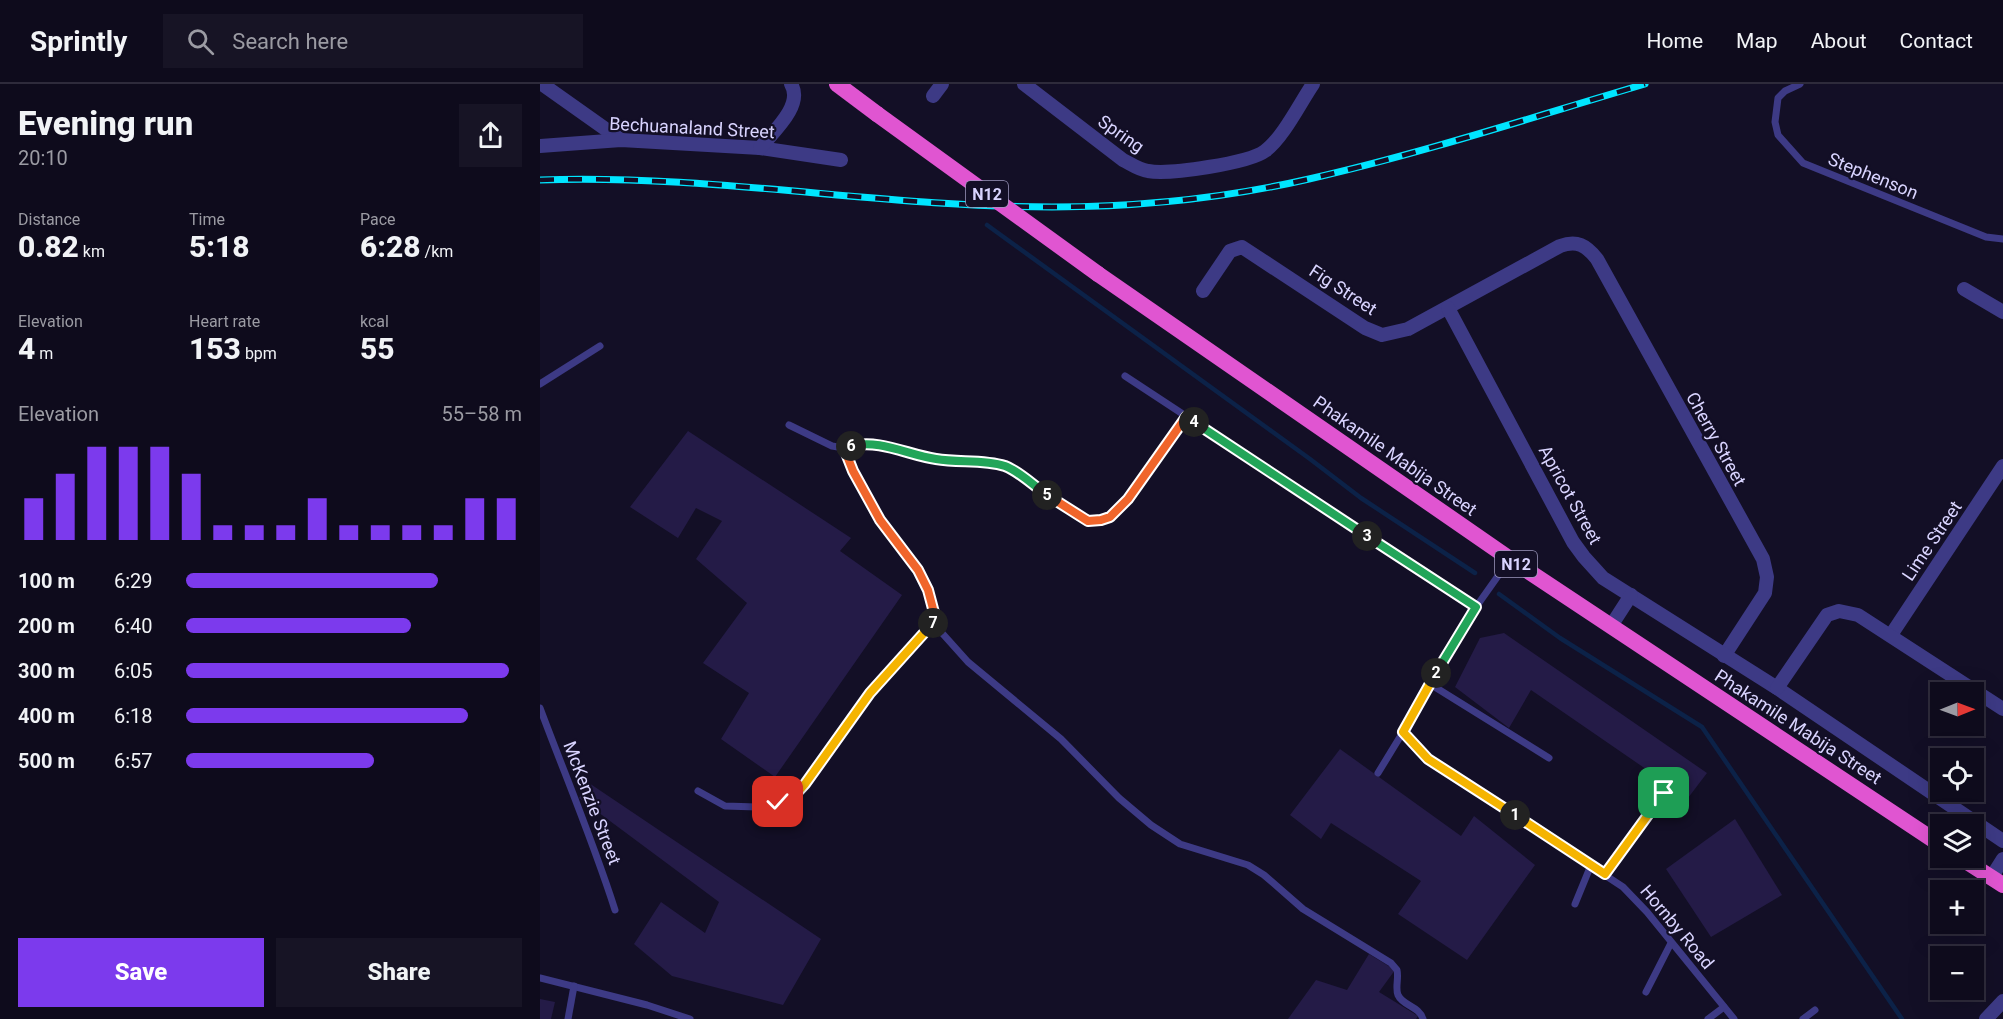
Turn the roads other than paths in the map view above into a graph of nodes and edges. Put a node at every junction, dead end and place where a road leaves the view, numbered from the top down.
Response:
1 (542, 84) edge
2 (791, 84) edge
3 (837, 84) edge
4 (942, 84) edge
5 (1024, 84) edge
6 (1313, 84) edge
7 (1800, 84) edge
8 (933, 96) dead end
9 (621, 140) junction
10 (540, 146) edge
11 (760, 148) junction
12 (841, 160) dead end
13 (2003, 239) edge
14 (1581, 243) joint
15 (1964, 289) dead end
16 (1203, 291) dead end
17 (1448, 308) junction
18 (2003, 312) edge
19 (600, 346) dead end
20 (1125, 376) dead end
21 (540, 384) edge
22 (1186, 417) junction
23 (789, 425) dead end
24 (844, 448) junction
25 (2003, 466) edge
26 (1510, 559) junction
27 (1631, 595) junction
28 (1476, 607) junction
29 (936, 620) junction
30 (1611, 627) junction
31 (1891, 635) junction
32 (1724, 656) junction
33 (1430, 684) junction
34 (1777, 688) junction
35 (540, 708) edge
36 (2003, 709) edge
37 (1403, 732) junction
38 (1549, 758) dead end
39 (1378, 773) dead end
40 (698, 791) dead end
41 (1664, 793) dead end
42 (1930, 838) edge
43 (2003, 841) edge
44 (2003, 859) edge
45 (1592, 865) junction
46 (1976, 868) edge
47 (1605, 874) junction
48 (1997, 882) edge
49 (1575, 904) dead end
50 (615, 910) dead end
51 (1671, 942) junction
52 (540, 978) edge
53 (574, 986) junction
54 (1646, 992) dead end
55 (2003, 1001) edge
56 (1724, 1007) junction
57 (1815, 1010) dead end
58 (568, 1019) edge
59 (690, 1019) edge
60 (1423, 1019) edge
61 (1708, 1019) edge
62 (1734, 1019) edge
63 (1803, 1019) edge
64 (1986, 1019) edge

1 - 9 street
2 - 11 street
3 - 26 highway, Phakamile Mabija Street / N12, bridge
4 - 8 street
5 - 6 street, Spring
7 - 13 lane, Stephenson
9 - 10 street, Bechuanaland Street
9 - 11 street, Bechuanaland Street
11 - 12 street, Bechuanaland Street
14 - 17 street, Fig Street
14 - 32 street, Cherry Street
15 - 18 street
16 - 17 street, Fig Street
17 - 27 street, Apricot Street
19 - 21 lane
20 - 22 lane
22 - 24 lane
22 - 28 lane
23 - 24 lane
24 - 29 lane
25 - 31 street, Lime Street
26 - 28 lane
26 - 30 highway, Phakamile Mabija Street / N12
27 - 30 street
27 - 32 street, Apricot Street
28 - 33 lane
29 - 40 lane
29 - 60 lane
30 - 42 highway, Phakamile Mabija Street / N12
31 - 34 street
31 - 36 street
32 - 34 street, Apricot Street
33 - 37 lane
33 - 38 lane
34 - 43 street, Apricot Street
35 - 50 lane, McKenzie Street
37 - 39 lane
37 - 45 lane, Hornby Road
41 - 47 lane
44 - 48 street
45 - 47 lane, Hornby Road
45 - 49 lane
46 - 48 highway
47 - 51 lane, Hornby Road
51 - 54 lane
51 - 56 lane, Hornby Road
52 - 53 lane
53 - 58 lane
53 - 59 lane
55 - 64 street
56 - 61 lane
56 - 62 lane, Hornby Road
57 - 63 lane

